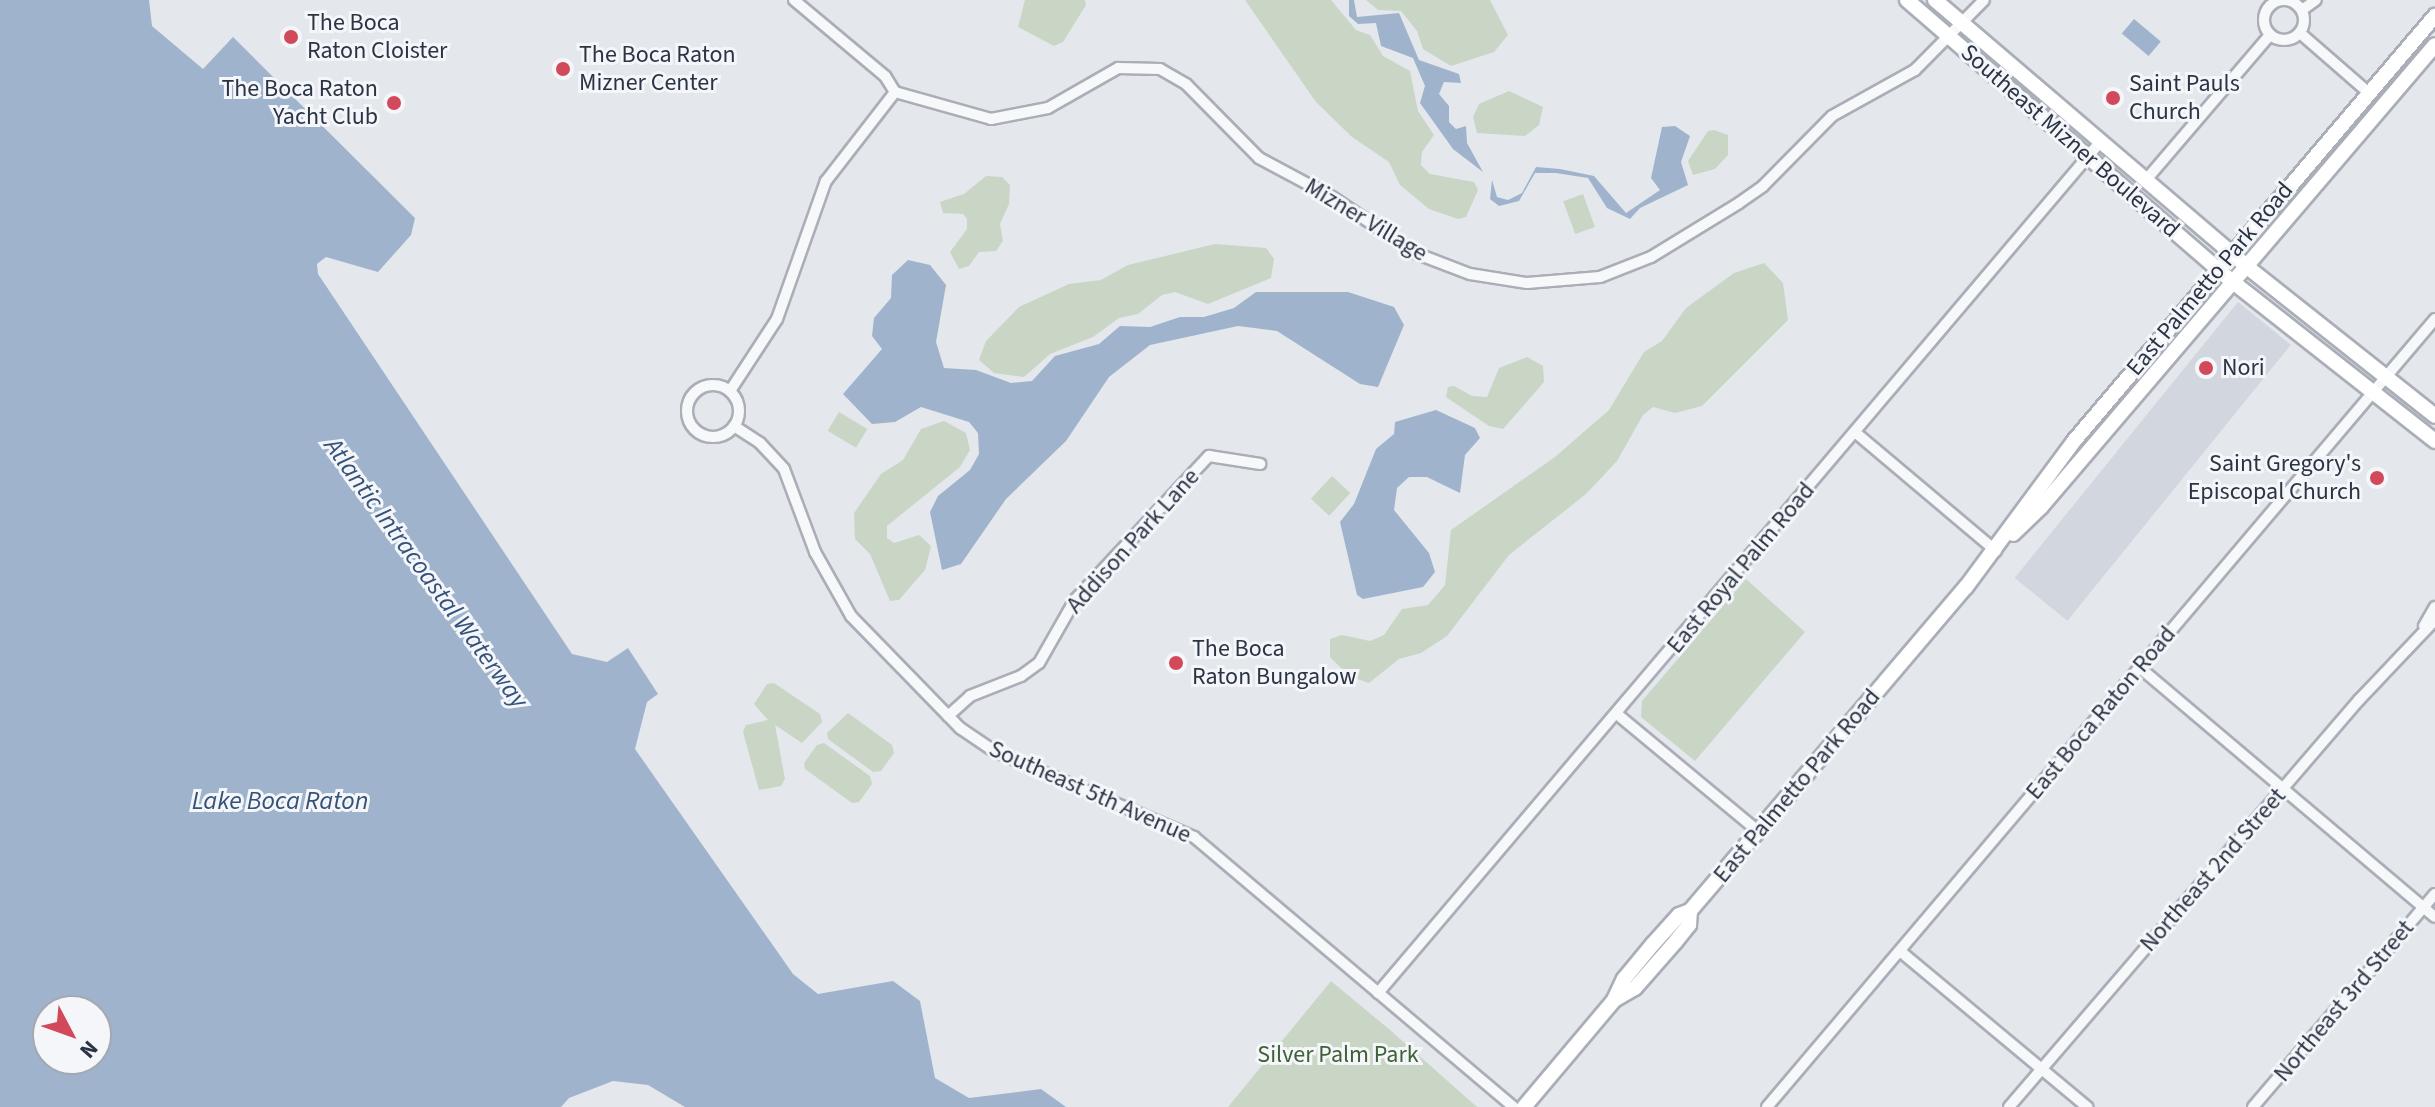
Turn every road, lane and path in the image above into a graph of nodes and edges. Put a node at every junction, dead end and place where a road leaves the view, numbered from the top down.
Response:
1 (794, 0) edge
2 (1907, 0) edge
3 (1935, 0) edge
4 (1984, 0) edge
5 (2316, 0) edge
6 (2264, 4) edge
7 (2296, 4) edge
8 (2435, 16) edge
9 (1964, 24) junction
10 (2300, 33) junction
11 (2270, 35) junction
12 (1951, 39) junction
13 (2435, 45) edge
14 (895, 92) junction
15 (2369, 93) junction
16 (2101, 141) junction
17 (2088, 156) junction
18 (2146, 180) junction
19 (2231, 254) junction
20 (2246, 266) junction
21 (2218, 270) junction
22 (2233, 282) junction
23 (2435, 319) edge
24 (2385, 376) junction
25 (730, 391) junction
26 (2372, 392) junction
27 (2435, 416) edge
28 (734, 426) junction
29 (1856, 433) junction
30 (2435, 441) edge
31 (1260, 464) dead end
32 (1996, 551) junction
33 (2435, 607) edge
34 (2435, 620) edge
35 (2418, 634) junction
36 (2139, 667) junction
37 (1617, 714) junction
38 (948, 716) junction
39 (2284, 788) junction
40 (1758, 831) junction
41 (2435, 894) edge
42 (2424, 907) junction
43 (2435, 917) edge
44 (1900, 951) junction
45 (1378, 993) junction
46 (2042, 1069) junction
47 (1513, 1107) edge
48 (1524, 1107) edge
49 (1767, 1107) edge
50 (2009, 1107) edge
51 (2087, 1107) edge
52 (2253, 1107) edge

1 - 14 street
2 - 12 main road, Southeast Mizner Boulevard
3 - 9 main road, Southeast Mizner Boulevard
4 - 9 street, Mizner Village
5 - 7 street
6 - 7 street
6 - 11 street
7 - 10 street
8 - 15 main road, East Palmetto Park Road
9 - 12 street, Mizner Village
9 - 16 main road, Southeast Mizner Boulevard
10 - 11 street
10 - 15 street
11 - 18 street
12 - 14 street, Mizner Village
12 - 17 main road, Southeast Mizner Boulevard
13 - 20 main road, East Palmetto Park Road
14 - 25 street
15 - 19 main road, East Palmetto Park Road
16 - 17 street, East Royal Palm Road
16 - 18 main road, Southeast Mizner Boulevard
17 - 21 main road, Southeast Mizner Boulevard
17 - 29 street, East Royal Palm Road
18 - 19 main road, Southeast Mizner Boulevard
19 - 20 main road, Southeast Mizner Boulevard
19 - 21 main road, East Palmetto Park Road
20 - 22 main road, East Palmetto Park Road
20 - 24 main road, Southeast Mizner Boulevard
21 - 22 main road, Southeast Mizner Boulevard
21 - 32 main road, East Palmetto Park Road
22 - 26 main road, Southeast Mizner Boulevard
22 - 32 main road, East Palmetto Park Road
23 - 24 street, East Boca Raton Road
24 - 26 street, East Boca Raton Road
24 - 27 main road, Southeast Mizner Boulevard
25 - 28 street
25 - 28 street
26 - 30 main road, Southeast Mizner Boulevard
26 - 36 street, East Boca Raton Road
28 - 38 street, Southeast 5th Avenue
29 - 32 street
29 - 37 street, East Royal Palm Road
31 - 38 street, Addison Park Lane
32 - 40 main road, East Palmetto Park Road
33 - 35 street, Northeast 2nd Street
34 - 35 street, Northeast 2nd Street
35 - 39 street, Northeast 2nd Street
36 - 39 street
36 - 44 street, East Boca Raton Road
37 - 40 street
37 - 45 street, East Royal Palm Road
38 - 45 street, Southeast 5th Avenue
39 - 42 street
39 - 46 street, Northeast 2nd Street
40 - 48 main road, East Palmetto Park Road
41 - 42 street, Northeast 3rd Street
42 - 43 street
42 - 52 street, Northeast 3rd Street
44 - 46 street
44 - 49 street, East Boca Raton Road
45 - 47 street, Southeast 5th Avenue
46 - 50 street, Northeast 2nd Street
46 - 51 street

